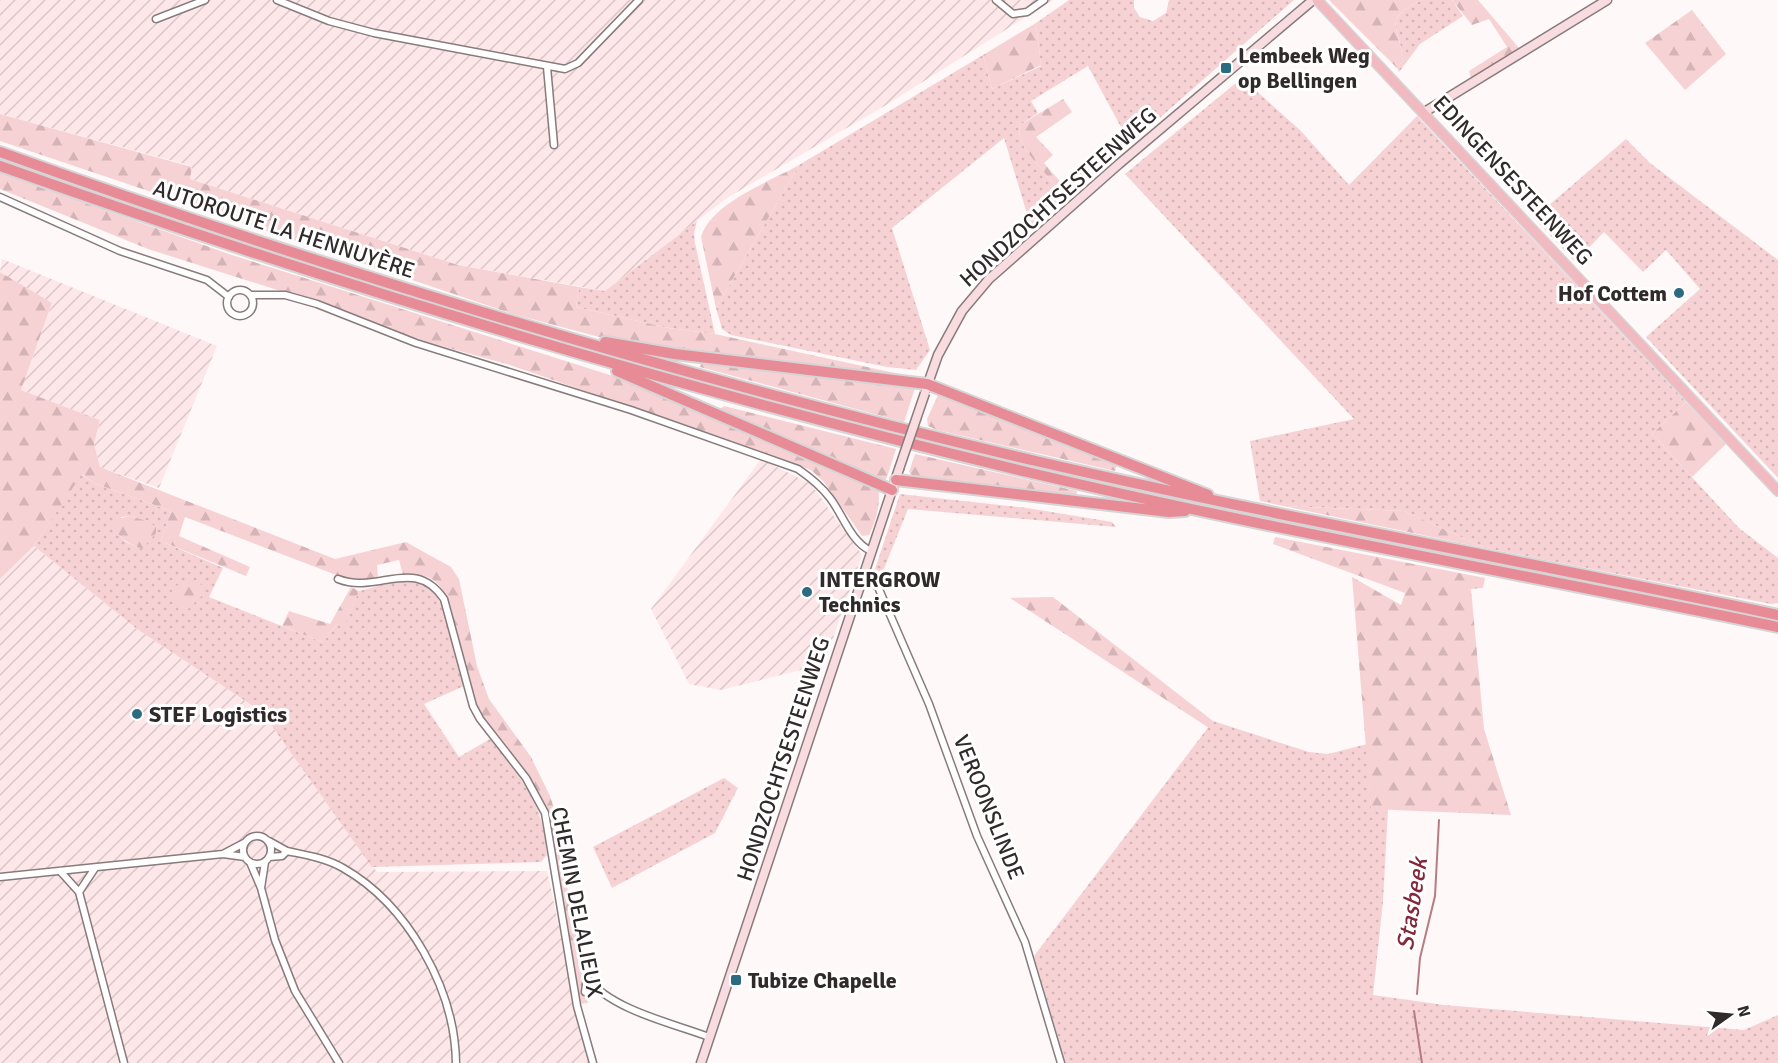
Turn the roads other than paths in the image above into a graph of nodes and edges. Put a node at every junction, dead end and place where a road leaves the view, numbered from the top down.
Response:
1 (205, 0) edge
2 (276, 0) edge
3 (639, 0) edge
4 (996, 0) edge
5 (1044, 0) edge
6 (1315, 0) edge
7 (1607, 0) edge
8 (156, 19) dead end
9 (547, 67) junction
10 (1423, 113) junction
11 (554, 145) dead end
12 (0, 152) edge
13 (0, 166) edge
14 (0, 197) edge
15 (250, 295) junction
16 (229, 297) junction
17 (539, 330) junction
18 (546, 345) junction
19 (926, 388) junction
20 (896, 480) junction
21 (1778, 491) edge
22 (1224, 504) junction
23 (1196, 510) junction
24 (871, 551) junction
25 (863, 576) junction
26 (338, 579) dead end
27 (1778, 615) edge
28 (1778, 627) edge
29 (269, 841) junction
30 (244, 843) junction
31 (287, 851) junction
32 (223, 854) junction
33 (247, 859) junction
34 (267, 860) junction
35 (95, 868) junction
36 (60, 871) junction
37 (0, 878) edge
38 (261, 888) junction
39 (79, 892) junction
40 (585, 992) dead end
41 (709, 1037) junction
42 (124, 1063) edge
43 (339, 1063) edge
44 (456, 1063) edge
45 (593, 1063) edge
46 (701, 1063) edge
47 (1061, 1063) edge

1 - 8 street
2 - 9 street
3 - 9 street
4 - 5 street
6 - 10 main road, EDINGENSESTEENWEG
6 - 19 main road, HONDZOCHTSESTEENWEG
7 - 10 main road
9 - 11 street
10 - 21 main road, EDINGENSESTEENWEG
12 - 17 highway, AUTOROUTE LA HENNUYÈRE
13 - 18 highway, AUTOROUTE LA HENNUYÈRE
14 - 16 street
15 - 16 street
15 - 16 street
15 - 24 street
17 - 19 highway
17 - 22 highway, AUTOROUTE LA HENNUYÈRE
18 - 20 highway
18 - 23 highway
19 - 20 main road, HONDZOCHTSESTEENWEG, bridge
19 - 22 highway
20 - 23 highway
20 - 24 main road, HONDZOCHTSESTEENWEG
22 - 27 highway
23 - 28 highway
24 - 25 main road, HONDZOCHTSESTEENWEG
25 - 41 main road, HONDZOCHTSESTEENWEG
25 - 47 street, VEROONSLINDE
26 - 45 street, CHEMIN DELALIEUX
29 - 30 street
29 - 31 street
29 - 34 street
30 - 32 street
30 - 33 street
31 - 34 street
31 - 44 street
32 - 33 street
32 - 35 street
33 - 34 street
33 - 38 street
34 - 38 street
35 - 36 street
35 - 39 street
36 - 37 street
36 - 39 street
38 - 43 street
39 - 42 street
40 - 41 street
41 - 46 main road, HONDZOCHTSESTEENWEG

